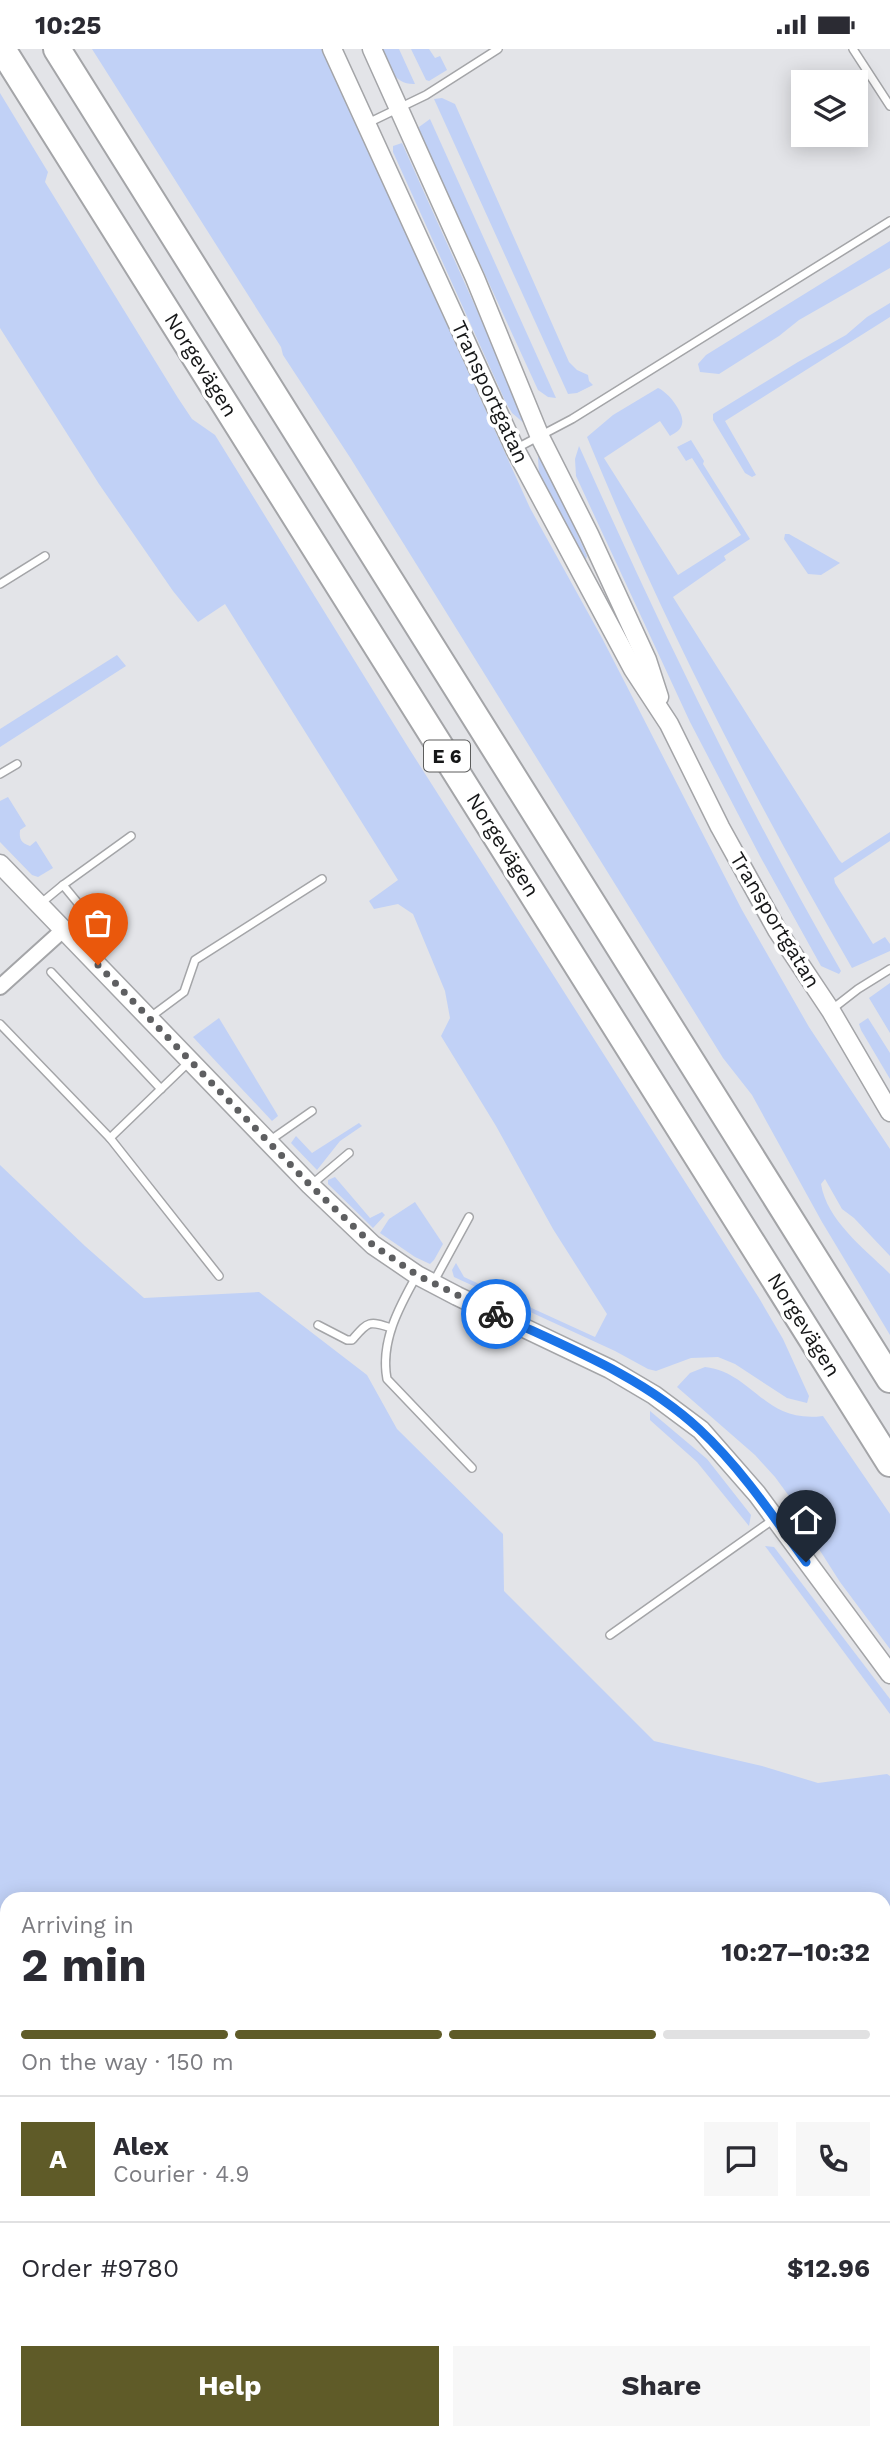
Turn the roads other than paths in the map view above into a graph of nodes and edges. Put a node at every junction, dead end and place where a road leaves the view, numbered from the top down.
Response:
1 (2, 49) edge
2 (57, 49) edge
3 (332, 49) edge
4 (372, 49) edge
5 (498, 49) edge
6 (853, 49) edge
7 (890, 106) edge
8 (398, 108) junction
9 (365, 124) junction
10 (890, 221) edge
11 (540, 437) junction
12 (515, 449) junction
13 (45, 556) dead end
14 (0, 584) edge
15 (669, 724) junction
16 (17, 764) dead end
17 (0, 774) edge
18 (131, 836) dead end
19 (0, 864) edge
20 (322, 879) dead end
21 (62, 885) junction
22 (39, 905) junction
23 (95, 923) dead end
24 (63, 930) junction
25 (890, 969) edge
26 (51, 972) dead end
27 (0, 987) edge
28 (831, 1011) junction
29 (149, 1018) junction
30 (0, 1024) edge
31 (190, 1061) junction
32 (161, 1089) junction
33 (312, 1111) dead end
34 (890, 1112) edge
35 (110, 1137) junction
36 (268, 1142) junction
37 (349, 1153) dead end
38 (310, 1185) junction
39 (469, 1217) dead end
40 (219, 1276) dead end
41 (425, 1279) junction
42 (318, 1325) dead end
43 (391, 1328) junction
44 (890, 1379) edge
45 (890, 1463) edge
46 (472, 1468) dead end
47 (774, 1519) junction
48 (610, 1635) dead end
49 (890, 1674) edge

1 - 45 highway, Norgevägen / E 6
2 - 44 highway, E 6
3 - 9 street, Transportgatan
4 - 8 street, Transportgatan
5 - 8 lane
6 - 7 lane
8 - 9 lane
8 - 11 street, Transportgatan
9 - 12 street, Transportgatan
10 - 11 lane
11 - 12 lane
11 - 15 street, Transportgatan
12 - 15 street, Transportgatan
13 - 14 lane
15 - 28 street, Transportgatan
16 - 17 lane
18 - 21 lane
19 - 22 street
20 - 29 lane
21 - 22 lane
21 - 23 lane
22 - 24 street
24 - 27 street
24 - 29 street
25 - 28 lane
26 - 32 lane
28 - 34 street, Transportgatan
29 - 31 street
30 - 35 lane
31 - 32 lane
31 - 36 street
32 - 35 lane
33 - 36 lane
35 - 40 lane
36 - 38 street
37 - 38 lane
38 - 41 street
39 - 41 lane
41 - 43 lane
41 - 47 street
42 - 43 lane
43 - 46 lane
47 - 48 lane
47 - 49 street

